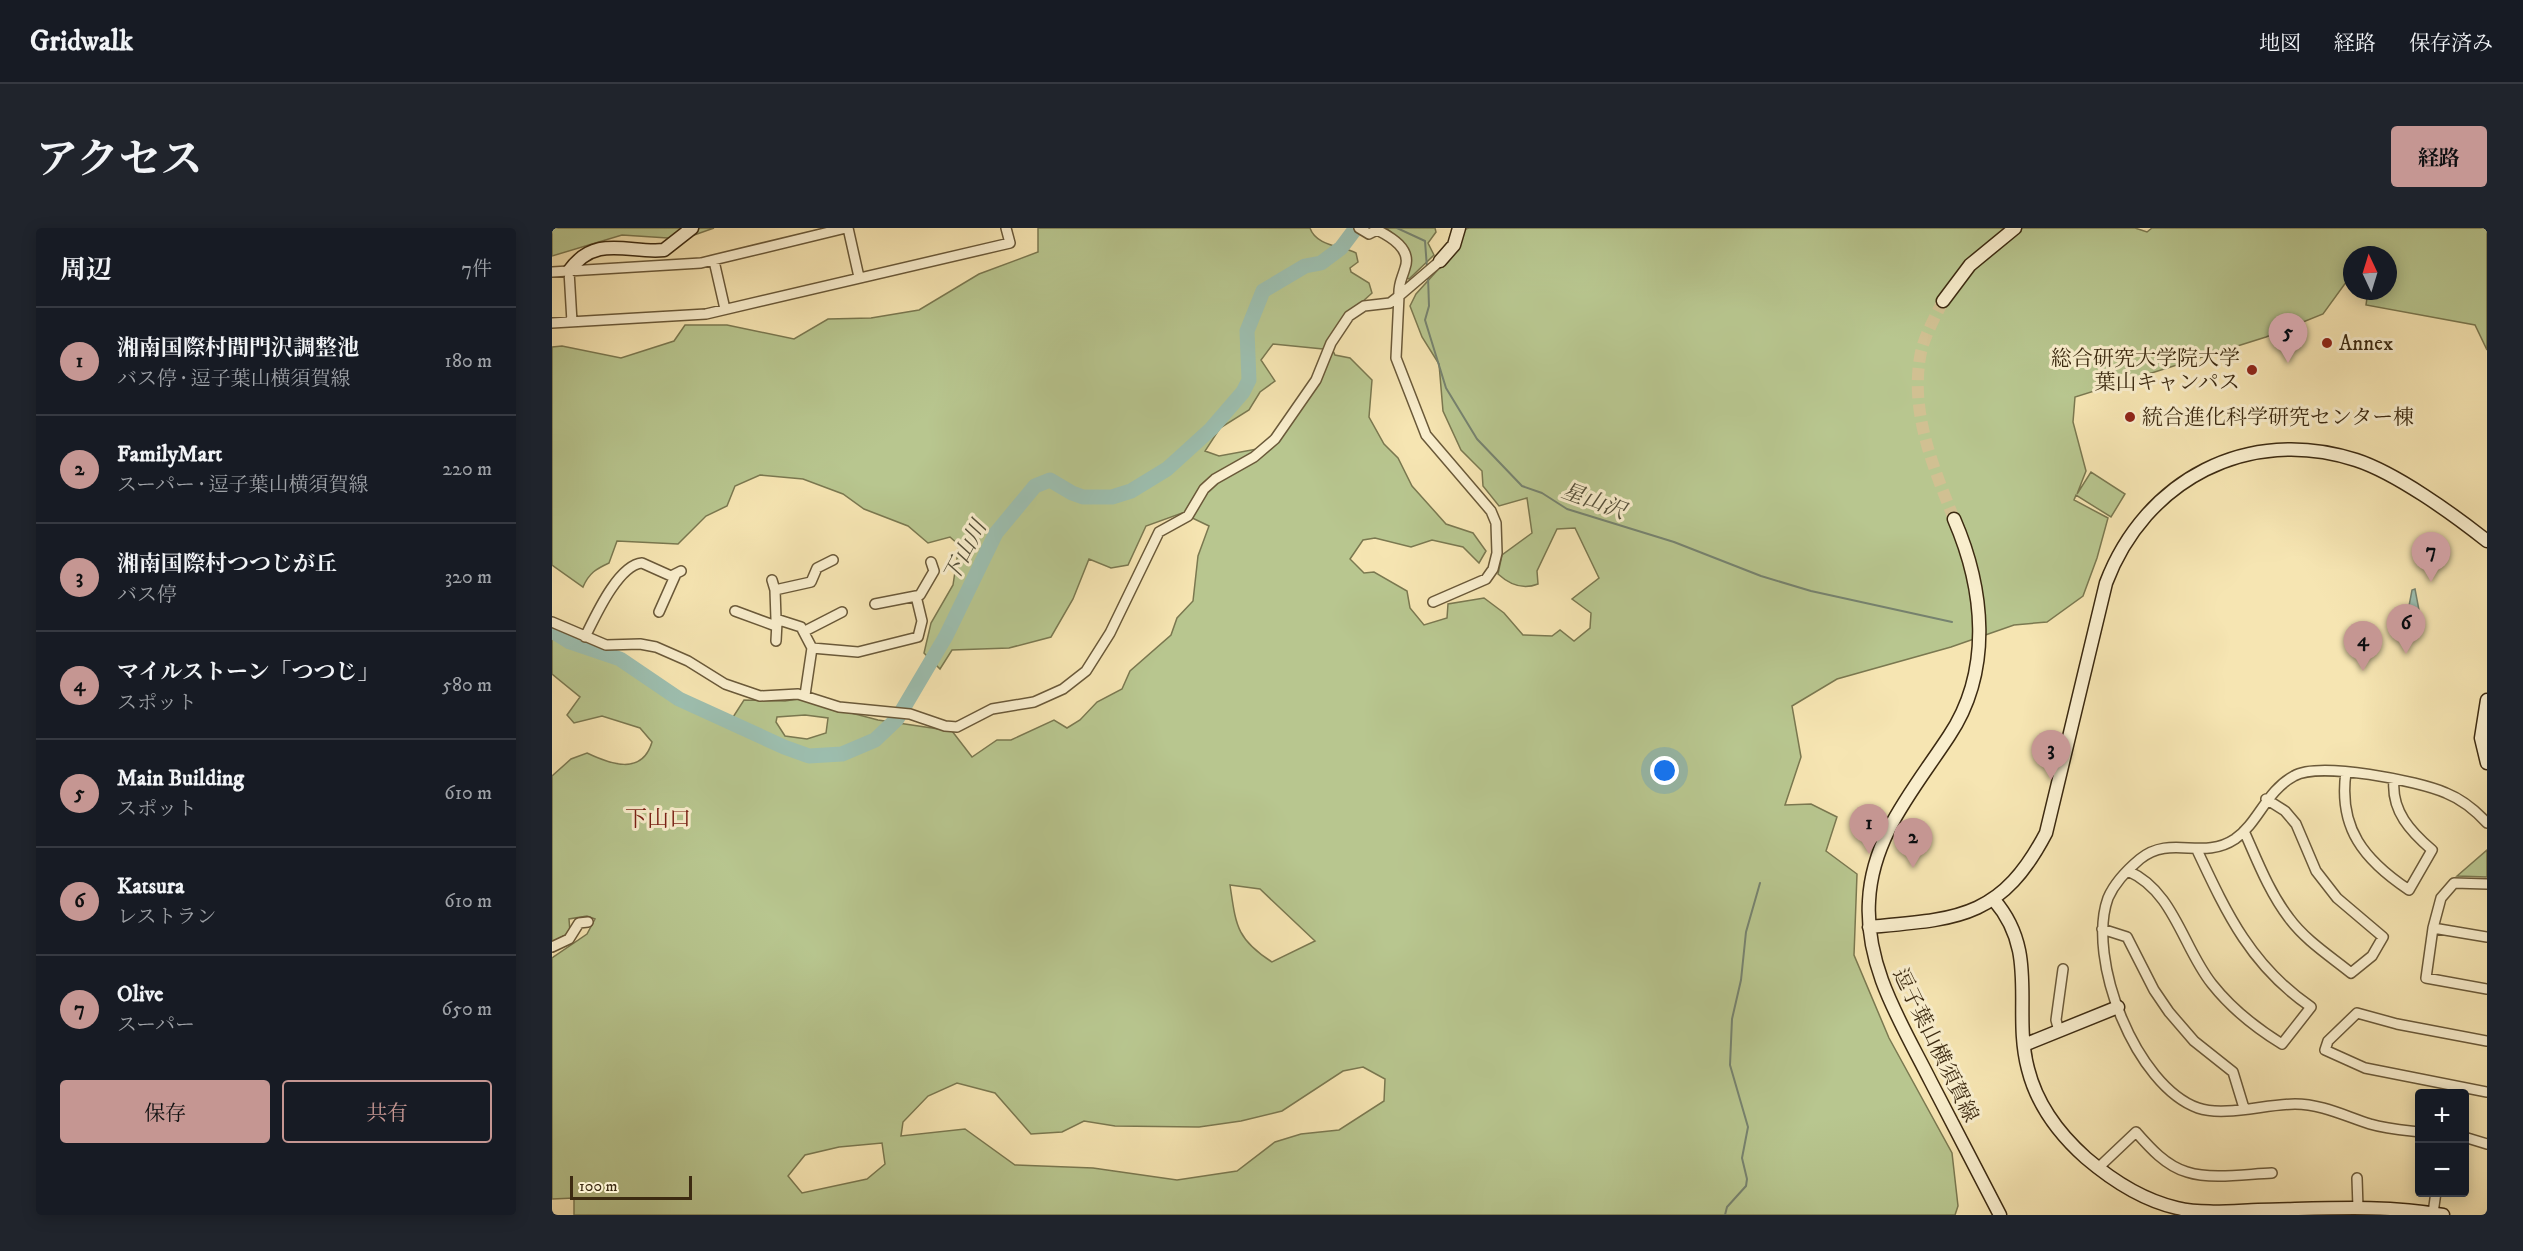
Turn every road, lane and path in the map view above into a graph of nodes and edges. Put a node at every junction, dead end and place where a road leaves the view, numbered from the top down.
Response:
1 (692, 228) edge
2 (847, 228) edge
3 (1006, 228) edge
4 (1459, 228) edge
5 (2015, 228) edge
6 (1361, 229) edge
7 (714, 261) junction
8 (1440, 261) joint
9 (569, 271) junction
10 (552, 272) edge
11 (859, 277) junction
12 (1402, 294) junction
13 (1943, 301) tunnel mouth
14 (725, 309) junction
15 (572, 322) junction
16 (552, 323) edge
17 (1954, 519) tunnel mouth
18 (2487, 541) edge
19 (833, 560) dead end
20 (931, 562) dead end
21 (916, 596) junction
22 (1433, 602) dead end
23 (875, 604) dead end
24 (735, 611) dead end
25 (659, 612) dead end
26 (842, 612) dead end
27 (778, 621) junction
28 (552, 622) edge
29 (805, 631) junction
30 (585, 637) junction
31 (776, 641) dead end
32 (812, 648) junction
33 (805, 695) junction
34 (2487, 700) edge
35 (2487, 763) edge
36 (2346, 772) junction
37 (2394, 780) junction
38 (2266, 799) junction
39 (2487, 823) edge
40 (2244, 831) junction
41 (2197, 850) junction
42 (2128, 871) junction
43 (2487, 884) edge
44 (1994, 900) junction
45 (588, 922) dead end
46 (1869, 927) junction
47 (2433, 928) junction
48 (2102, 929) junction
49 (2487, 938) edge
50 (552, 947) edge
51 (2063, 969) dead end
52 (2487, 989) edge
53 (2118, 1007) junction
54 (2059, 1030) junction
55 (2487, 1041) edge
56 (2024, 1045) junction
57 (2487, 1092) edge
58 (2244, 1108) junction
59 (2415, 1132) edge
60 (2469, 1139) edge
61 (2487, 1144) edge
62 (2098, 1168) junction
63 (2272, 1173) dead end
64 (2357, 1178) dead end
65 (2436, 1197) edge
66 (2358, 1208) junction
67 (2438, 1214) edge
68 (2000, 1215) edge

1 - 9 street
2 - 7 street
2 - 11 street
3 - 11 street
4 - 8 street
5 - 13 street
6 - 12 street
7 - 9 street
7 - 14 street
8 - 12 street
9 - 10 street
9 - 15 street
11 - 14 street
12 - 22 street
12 - 33 street
14 - 15 street
15 - 16 street
17 - 46 street, 逗子葉山横須賀線
18 - 44 street
19 - 27 street
20 - 21 street
21 - 23 street
21 - 32 street
24 - 27 street
25 - 30 street
26 - 29 street
27 - 29 street
27 - 31 street
28 - 30 street
29 - 32 street
30 - 33 street
32 - 33 street
34 - 35 street
36 - 37 street
36 - 37 street
36 - 38 street
37 - 39 street
38 - 40 street
38 - 40 street
40 - 41 street
41 - 42 street
41 - 42 street
42 - 48 street
43 - 47 street
44 - 46 street
44 - 56 street
45 - 50 street
46 - 68 street, 逗子葉山横須賀線
47 - 49 street
47 - 52 street
48 - 53 street
48 - 58 street
51 - 54 street
53 - 54 street
53 - 58 street
54 - 56 street
55 - 57 street
56 - 62 street
58 - 59 street
60 - 61 street
62 - 63 street
62 - 66 street
64 - 66 street
65 - 67 street
66 - 67 street

